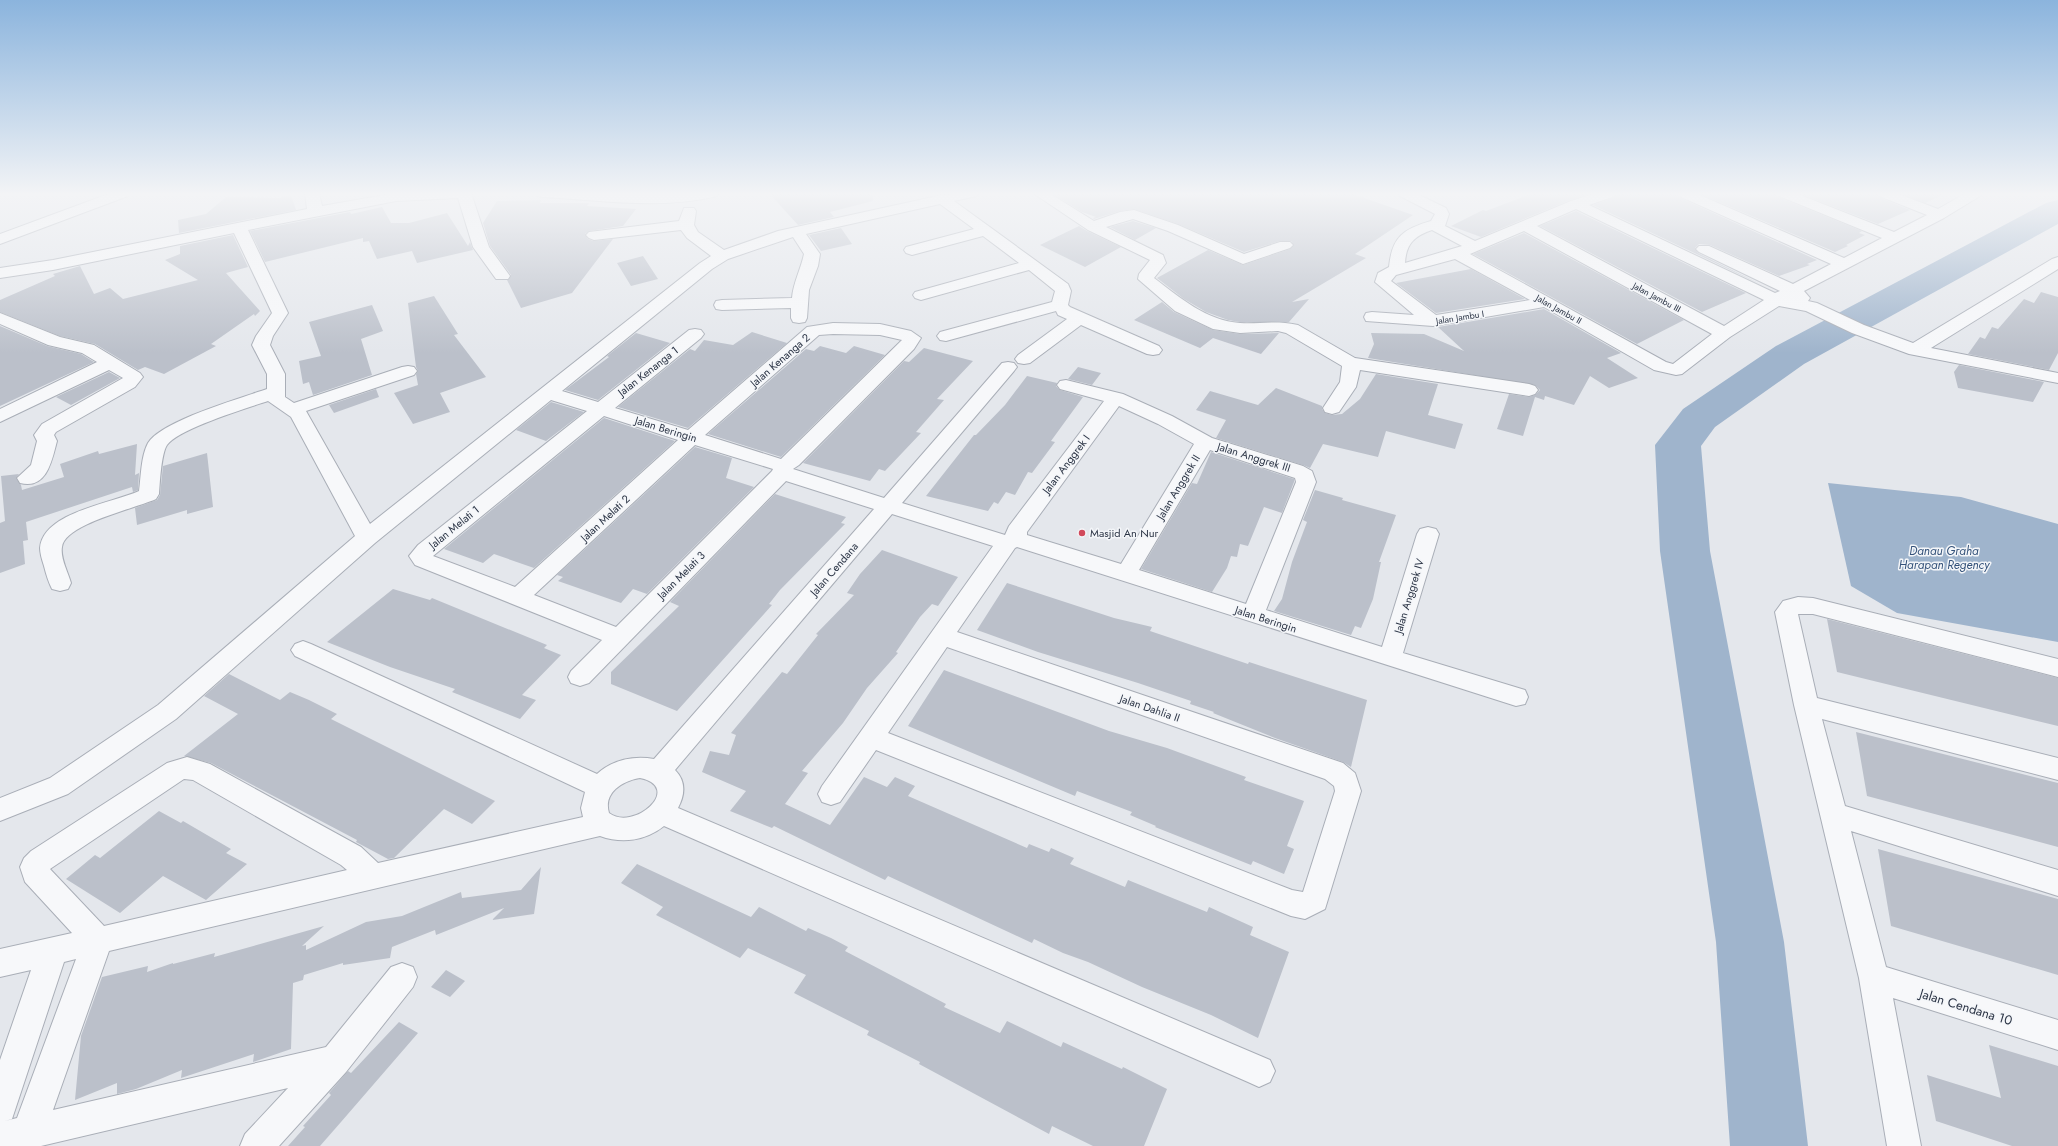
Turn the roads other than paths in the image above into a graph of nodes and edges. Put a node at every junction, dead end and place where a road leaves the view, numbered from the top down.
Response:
1 (144, 246) edge
2 (248, 246) edge
3 (481, 246) edge
4 (709, 246) edge
5 (746, 246) edge
6 (807, 246) edge
7 (926, 246) edge
8 (1007, 246) edge
9 (1133, 246) edge
10 (1215, 246) edge
11 (1281, 246) edge
12 (1401, 246) edge
13 (1472, 246) edge
14 (1564, 246) edge
15 (1664, 246) edge
16 (1698, 246) edge
17 (1805, 246) edge
18 (1878, 246) edge
19 (912, 250) dead end
20 (1457, 254) junction
21 (722, 256) junction
22 (2058, 262) edge
23 (1031, 264) junction
24 (1844, 264) junction
25 (1397, 270) junction
26 (0, 273) edge
27 (502, 276) dead end
28 (1794, 291) junction
29 (921, 295) dead end
30 (1776, 300) junction
31 (1547, 302) junction
32 (722, 305) dead end
33 (1060, 305) junction
34 (1812, 307) junction
35 (1372, 317) dead end
36 (0, 318) edge
37 (1079, 318) junction
38 (1433, 321) junction
39 (1724, 333) junction
40 (695, 334) dead end
41 (910, 336) joint
42 (946, 336) dead end
43 (1153, 350) dead end
44 (1915, 350) junction
45 (110, 362) junction
46 (1350, 363) junction
47 (408, 371) dead end
48 (2058, 378) edge
49 (1066, 385) dead end
50 (1529, 390) dead end
51 (275, 392) junction
52 (549, 392) junction
53 (1116, 398) junction
54 (601, 408) junction
55 (1332, 408) dead end
56 (293, 409) junction
57 (0, 416) edge
58 (692, 437) junction
59 (1205, 442) junction
60 (786, 467) junction
61 (27, 478) dead end
62 (893, 500) junction
63 (1428, 534) dead end
64 (367, 538) junction
65 (1013, 538) junction
66 (1126, 574) junction
67 (60, 583) dead end
68 (517, 598) junction
69 (1253, 614) junction
70 (942, 636) junction
71 (619, 637) junction
72 (303, 650) dead end
73 (1390, 658) junction
74 (2058, 668) edge
75 (580, 677) dead end
76 (1516, 697) dead end
77 (1806, 705) junction
78 (870, 737) junction
79 (2058, 769) edge
80 (659, 771) junction
81 (600, 787) junction
82 (831, 794) dead end
83 (0, 810) edge
84 (662, 813) junction
85 (1833, 814) junction
86 (602, 824) junction
87 (373, 877) junction
88 (2058, 882) edge
89 (98, 940) junction
90 (53, 950) junction
91 (0, 963) edge
92 (402, 977) dead end
93 (1874, 978) junction
94 (2058, 1035) edge
95 (335, 1060) junction
96 (1259, 1071) dead end
97 (0, 1107) edge
98 (15, 1139) edge
99 (257, 1146) edge
100 (1904, 1146) edge

1 - 26 street
2 - 51 street
3 - 27 street
4 - 21 street
5 - 21 street
6 - 32 street
7 - 19 street
8 - 23 street
9 - 46 street
10 - 11 street
12 - 25 street
13 - 20 street
14 - 39 street, Jalan Jambu III
15 - 30 street
16 - 28 street
17 - 24 street
18 - 24 street
20 - 25 street
20 - 31 street, Jalan Jambu II
21 - 52 street
22 - 44 street
23 - 29 street
23 - 33 street
24 - 28 street
25 - 38 street
28 - 30 street
28 - 34 street
30 - 34 street
30 - 39 street
31 - 38 street, Jalan Jambu I
31 - 39 street, Jalan Jambu II
33 - 37 street
33 - 42 street
34 - 44 street
35 - 38 street, Jalan Jambu I
36 - 45 street
37 - 43 street
37 - 62 street, Jalan Cendana
40 - 54 street, Jalan Kenanga 1
41 - 58 street, Jalan Kenanga 2
41 - 60 street, Jalan Melati 3
44 - 48 street
45 - 57 street
45 - 61 street
46 - 50 street
46 - 55 street
47 - 56 street
49 - 53 street, Jalan Anggrek III
51 - 56 street
51 - 67 street
52 - 54 street, Jalan Beringin
52 - 64 street
53 - 59 street, Jalan Anggrek III
53 - 65 street, Jalan Anggrek I
54 - 58 street, Jalan Beringin
54 - 68 street, Jalan Melati 1
56 - 64 street
58 - 60 street, Jalan Beringin
58 - 68 street, Jalan Melati 2
59 - 66 street, Jalan Anggrek II
59 - 69 street, Jalan Anggrek III
60 - 62 street, Jalan Beringin
60 - 71 street, Jalan Melati 3
62 - 65 street, Jalan Beringin
62 - 80 street, Jalan Cendana
63 - 73 street, Jalan Anggrek IV
64 - 83 street
65 - 66 street, Jalan Beringin
65 - 70 street, Jalan Anggrek I
66 - 69 street, Jalan Beringin
68 - 71 street, Jalan Melati 1
69 - 73 street, Jalan Beringin
70 - 78 street, Jalan Anggrek I
70 - 78 street, Jalan Dahlia II
71 - 75 street, Jalan Melati 3
72 - 81 street
73 - 76 street, Jalan Beringin
74 - 77 street
77 - 79 street
77 - 85 street
78 - 82 street, Jalan Anggrek I
80 - 81 street
80 - 84 street
81 - 86 street
84 - 86 street
84 - 96 street
85 - 88 street
85 - 93 street
86 - 87 street
87 - 89 street
87 - 89 street
89 - 90 street
89 - 98 street
90 - 91 street
90 - 97 street
92 - 95 street
93 - 94 street, Jalan Cendana 10
93 - 100 street
95 - 98 street
95 - 99 street

